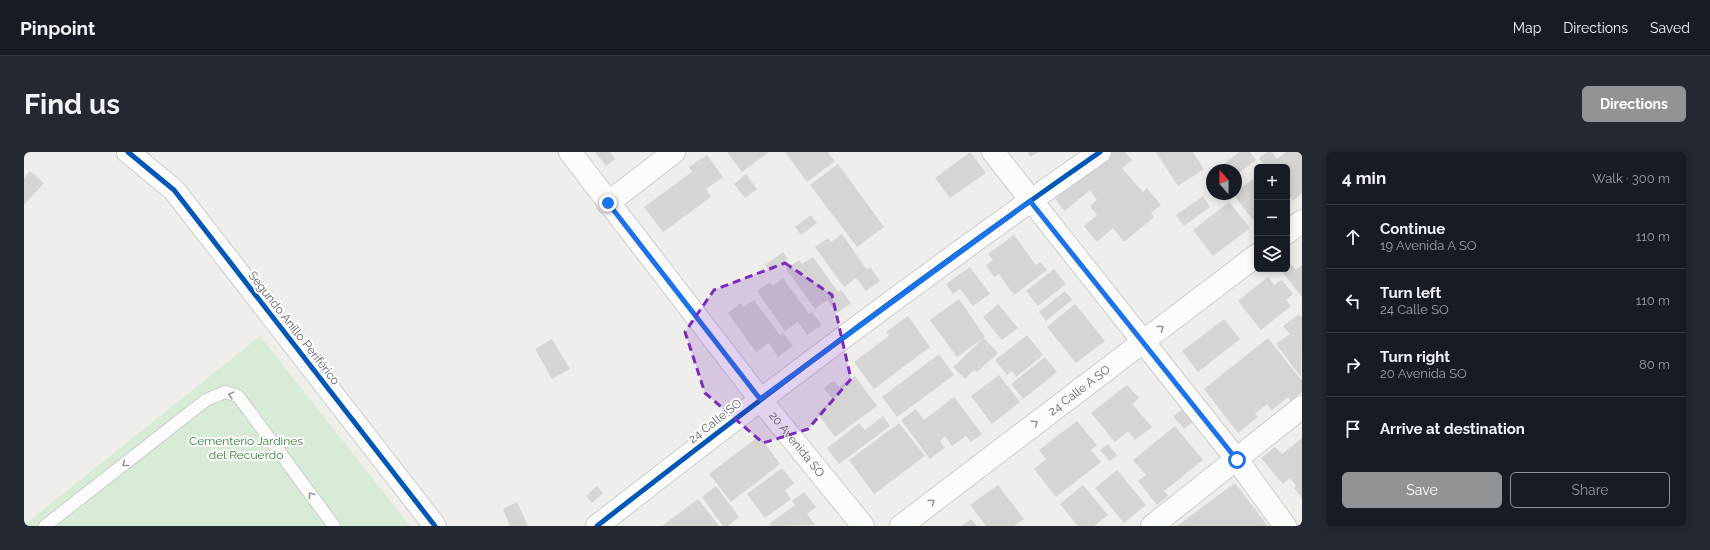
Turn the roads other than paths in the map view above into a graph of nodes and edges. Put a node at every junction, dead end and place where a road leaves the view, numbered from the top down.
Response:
1 (128, 152) edge
2 (570, 152) edge
3 (674, 152) edge
4 (993, 152) edge
5 (1100, 152) edge
6 (1030, 201) junction
7 (608, 203) junction
8 (1302, 221) edge
9 (1290, 230) edge
10 (1254, 257) edge
11 (1143, 341) junction
12 (760, 399) junction
13 (1302, 407) edge
14 (1237, 460) junction
15 (45, 526) edge
16 (334, 526) edge
17 (435, 526) edge
18 (597, 526) edge
19 (863, 526) edge
20 (901, 526) edge
21 (1152, 526) edge
22 (1285, 526) edge

1 - 17 street, Segundo Anillo Periférico
2 - 7 street, 20 Avenida SO
3 - 7 street
4 - 6 street
5 - 6 street, 24 Calle SO
6 - 11 street
6 - 12 street, 24 Calle SO
7 - 12 street, 20 Avenida SO
8 - 9 street
11 -> 10 street, 24 Calle A SO
11 - 14 street
20 -> 11 street, 24 Calle A SO
12 - 18 street, 24 Calle SO
12 - 19 street, 20 Avenida SO
13 - 14 street
14 - 21 street
14 - 22 street
16 -> 15 lane

